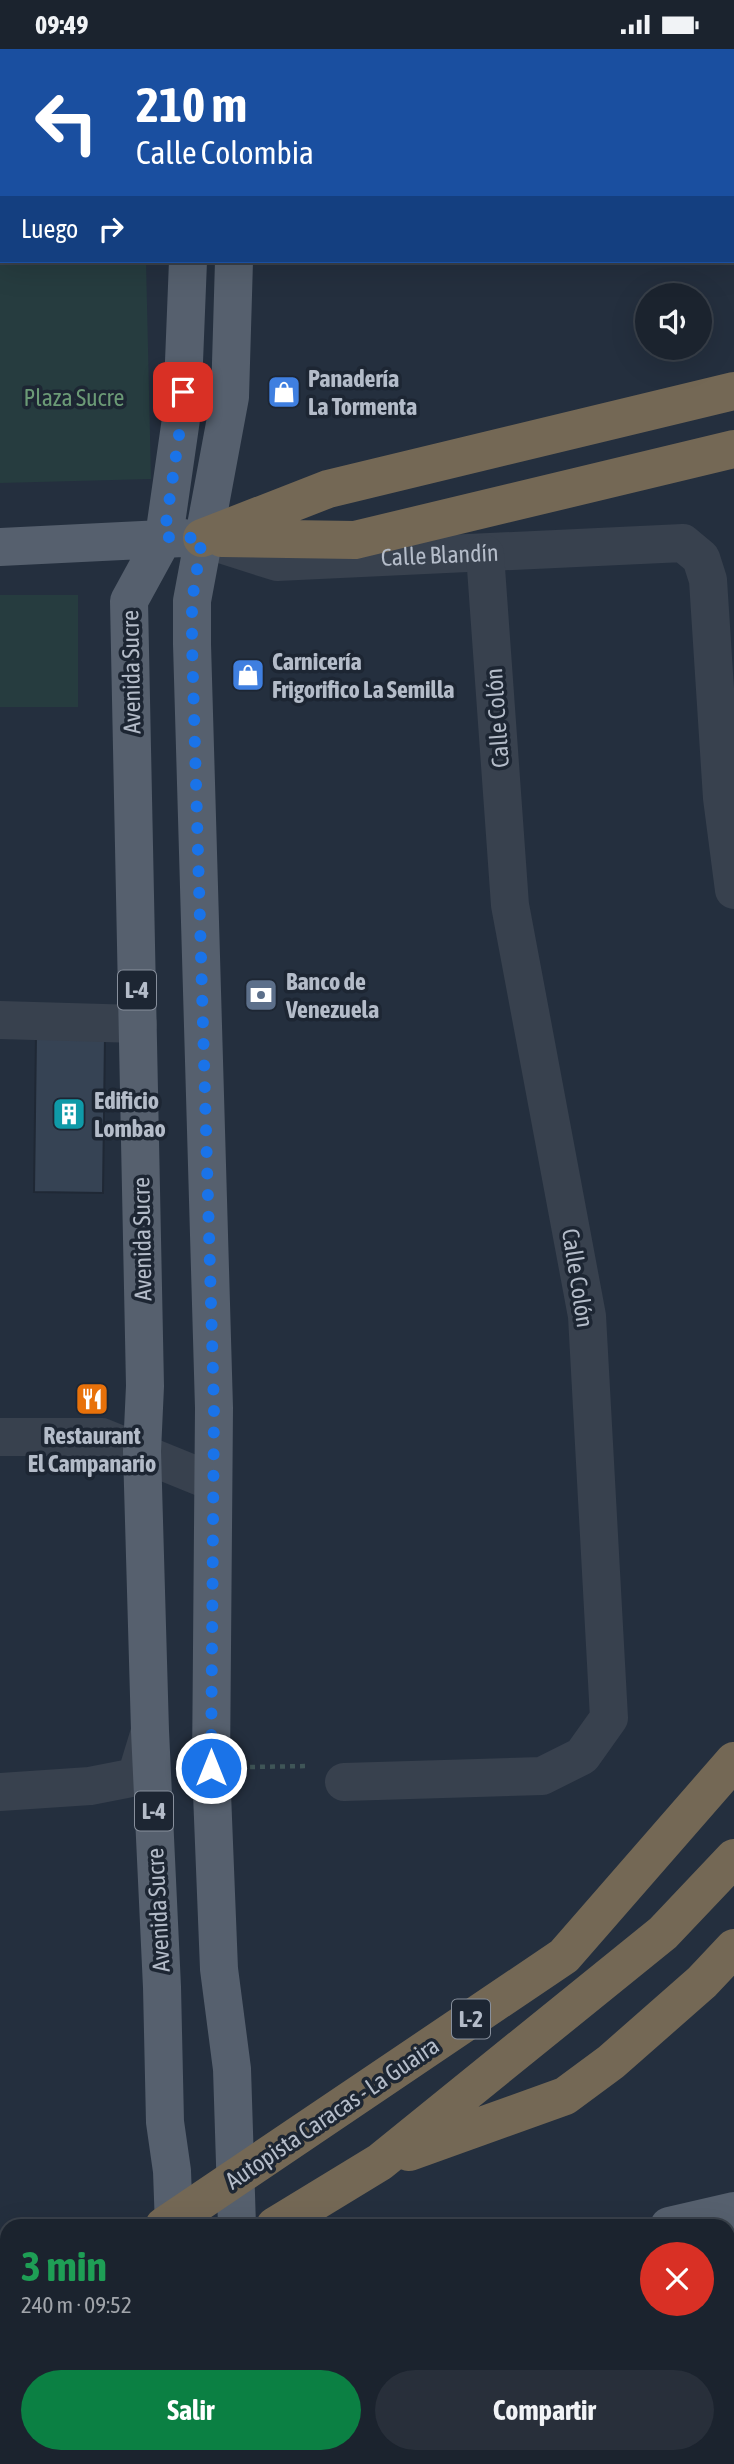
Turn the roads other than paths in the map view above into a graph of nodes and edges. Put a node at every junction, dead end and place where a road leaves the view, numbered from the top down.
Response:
1 (188, 263) edge
2 (234, 263) edge
3 (734, 391) edge
4 (734, 449) edge
5 (164, 537) junction
6 (202, 538) junction
7 (0, 547) edge
8 (485, 554) junction
9 (734, 890) edge
10 (0, 1020) edge
11 (138, 1024) junction
12 (0, 1437) edge
13 (142, 1451) junction
14 (213, 1482) junction
15 (150, 1731) junction
16 (734, 1761) edge
17 (344, 1782) road end
18 (0, 1792) edge
19 (734, 1859) edge
20 (734, 1948) edge
21 (380, 2162) junction
22 (734, 2211) edge
23 (174, 2219) edge
24 (174, 2219) edge
25 (237, 2219) edge
26 (286, 2219) edge
27 (699, 2219) edge

1 - 5 main road, Avenida Sucre / L-4
2 - 6 main road
3 - 6 highway
4 - 6 highway
5 - 6 main road
5 - 7 main road
5 - 11 main road, Avenida Sucre / L-4
6 - 8 street, Calle Blandín
6 - 14 main road
8 - 9 street, Calle Blandín
8 - 17 street, Calle Colón
10 - 11 street
11 - 13 main road, Avenida Sucre / L-4
12 - 13 street
13 - 14 street
13 - 15 main road, Avenida Sucre / L-4
14 - 25 main road
15 - 18 street
15 - 23 main road, Avenida Sucre / L-4
16 - 24 highway, Autopista Caracas - La Guaira / L-2
19 - 21 highway, L-2
20 - 21 highway
21 - 26 highway, L-2
22 - 27 main road

